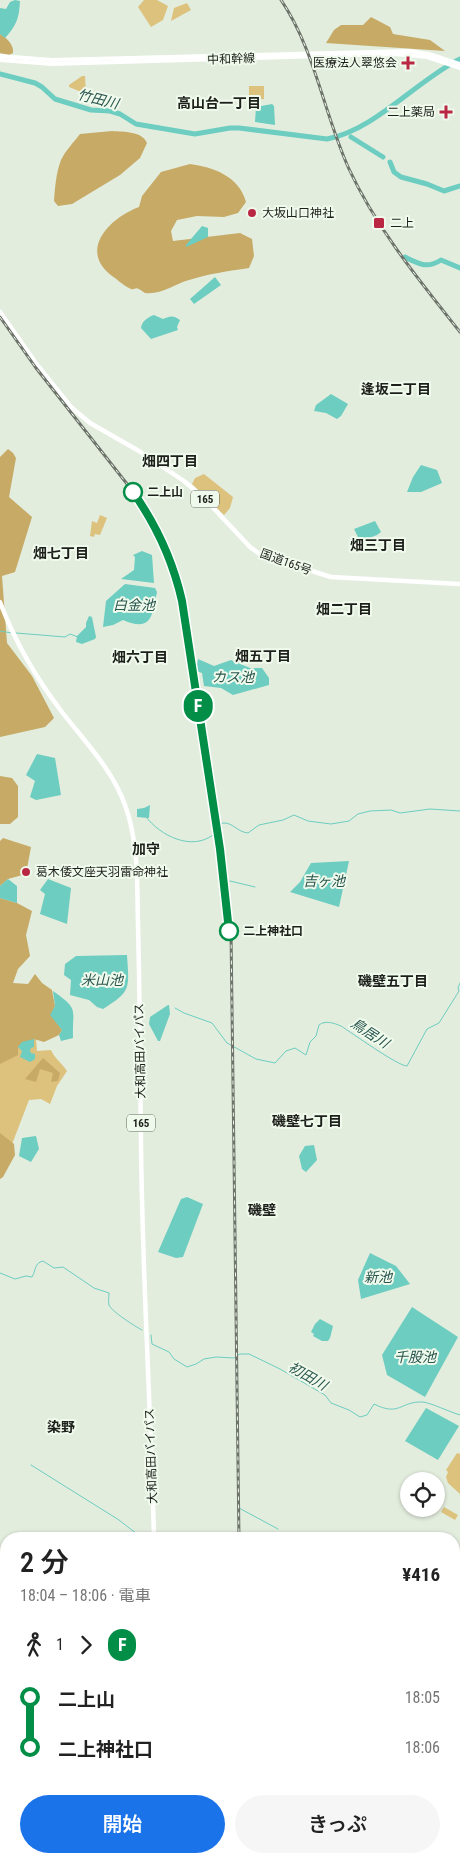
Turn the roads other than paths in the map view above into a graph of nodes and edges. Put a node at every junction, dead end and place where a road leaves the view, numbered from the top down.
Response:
1 (296, 55) junction
2 (0, 56) edge
3 (0, 60) edge
4 (459, 66) edge
5 (0, 312) edge
6 (460, 584) edge
7 (0, 602) edge
8 (154, 1532) edge

1 - 2 main road, 中和幹線
1 - 3 main road, 中和幹線
1 - 4 main road, 中和幹線
5 - 6 highway, 国道165号 / 165
7 - 8 highway, 大和高田バイパス / 165

